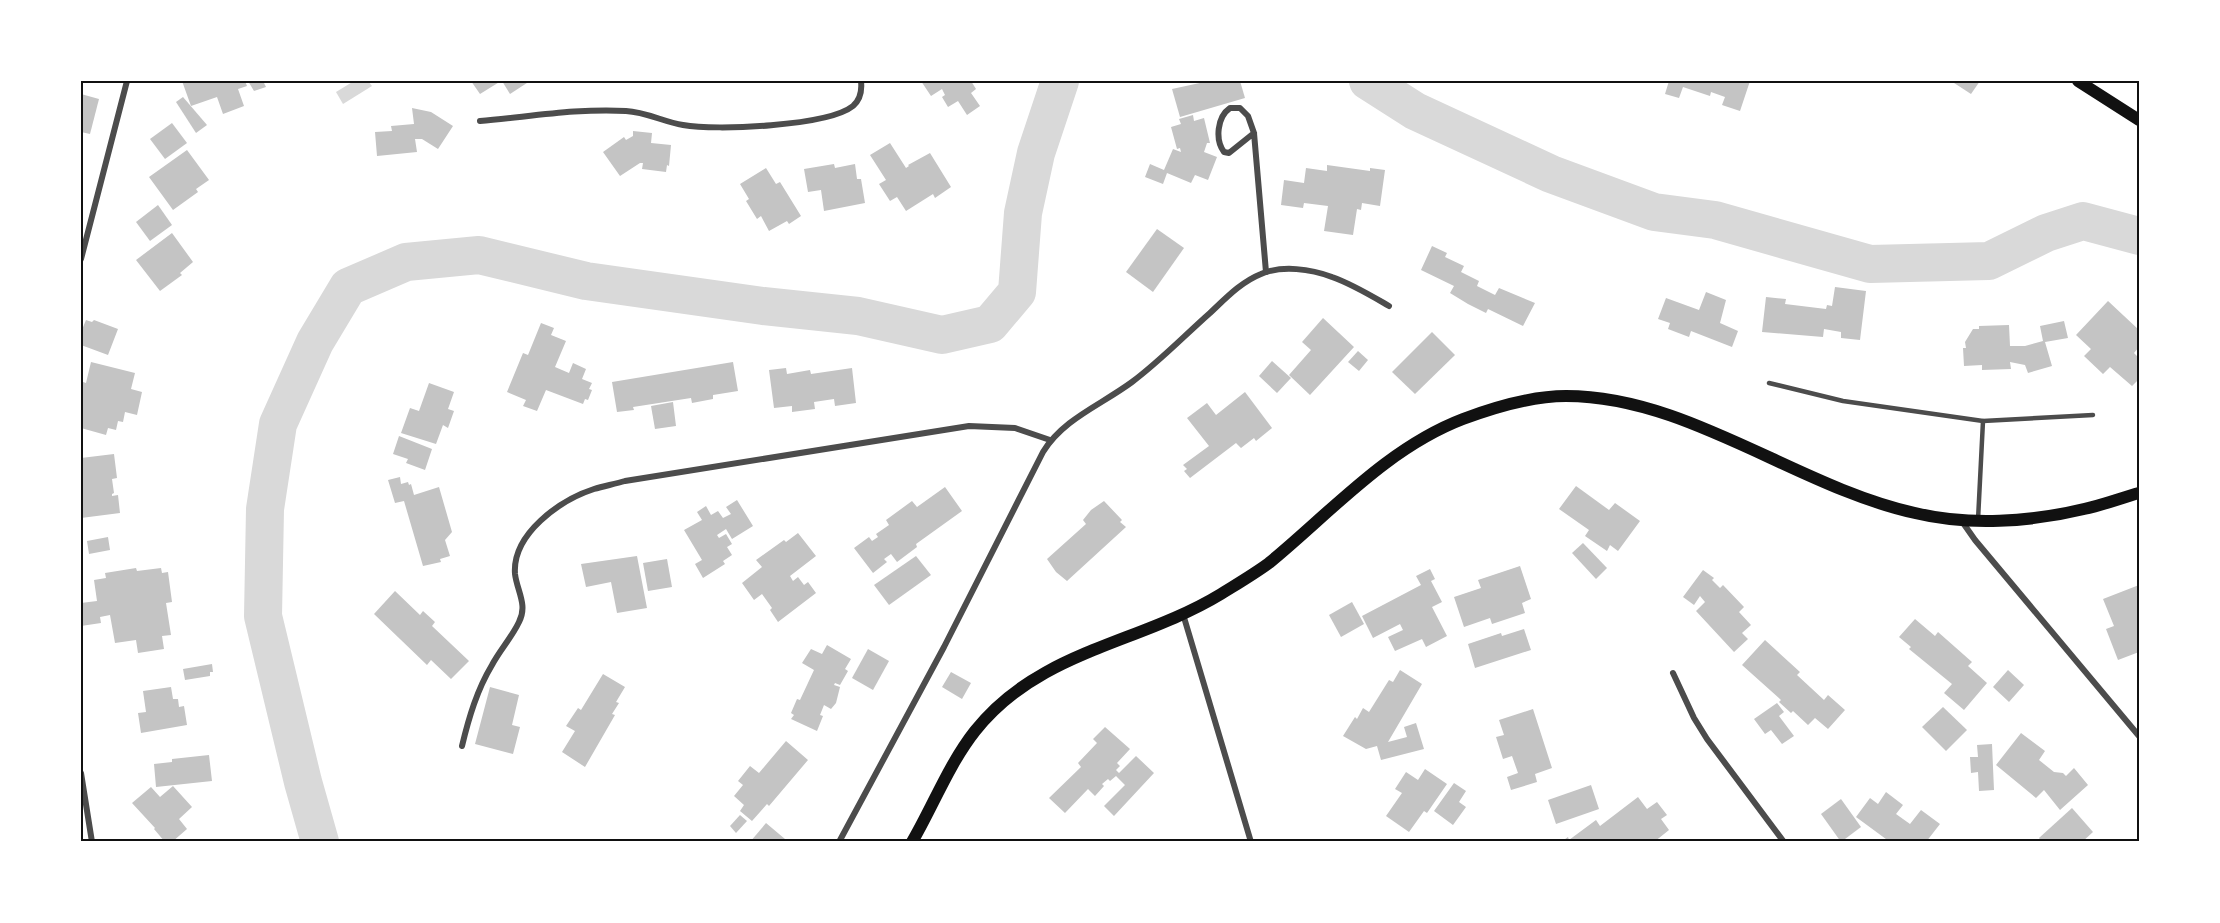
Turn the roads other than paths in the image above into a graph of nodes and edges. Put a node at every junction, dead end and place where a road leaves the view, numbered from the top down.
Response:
1 (127, 81) edge
2 (861, 81) edge
3 (2078, 81) edge
4 (2139, 120) edge
5 (480, 121) dead end
6 (1254, 133) junction
7 (81, 259) edge
8 (1266, 272) junction
9 (1389, 306) dead end
10 (1769, 383) dead end
11 (2093, 414) dead end
12 (1983, 422) junction
13 (1050, 440) junction
14 (2139, 493) edge
15 (1961, 520) junction
16 (1978, 520) junction
17 (1183, 614) junction
18 (1673, 673) dead end
19 (2139, 736) edge
20 (462, 746) dead end
21 (81, 773) edge
22 (92, 842) edge
23 (839, 842) edge
24 (912, 842) edge
25 (1251, 842) edge
26 (1784, 842) edge

1 - 7 street
2 - 5 street
3 - 4 main road
6 - 6 street
6 - 8 street
8 - 9 street
8 - 13 street
10 - 12 lane
11 - 12 lane
12 - 16 lane
13 - 20 street
13 - 23 street
14 - 16 main road
15 - 16 main road
15 - 17 main road
15 - 19 street
17 - 24 main road
17 - 25 street
18 - 26 street
21 - 22 street

